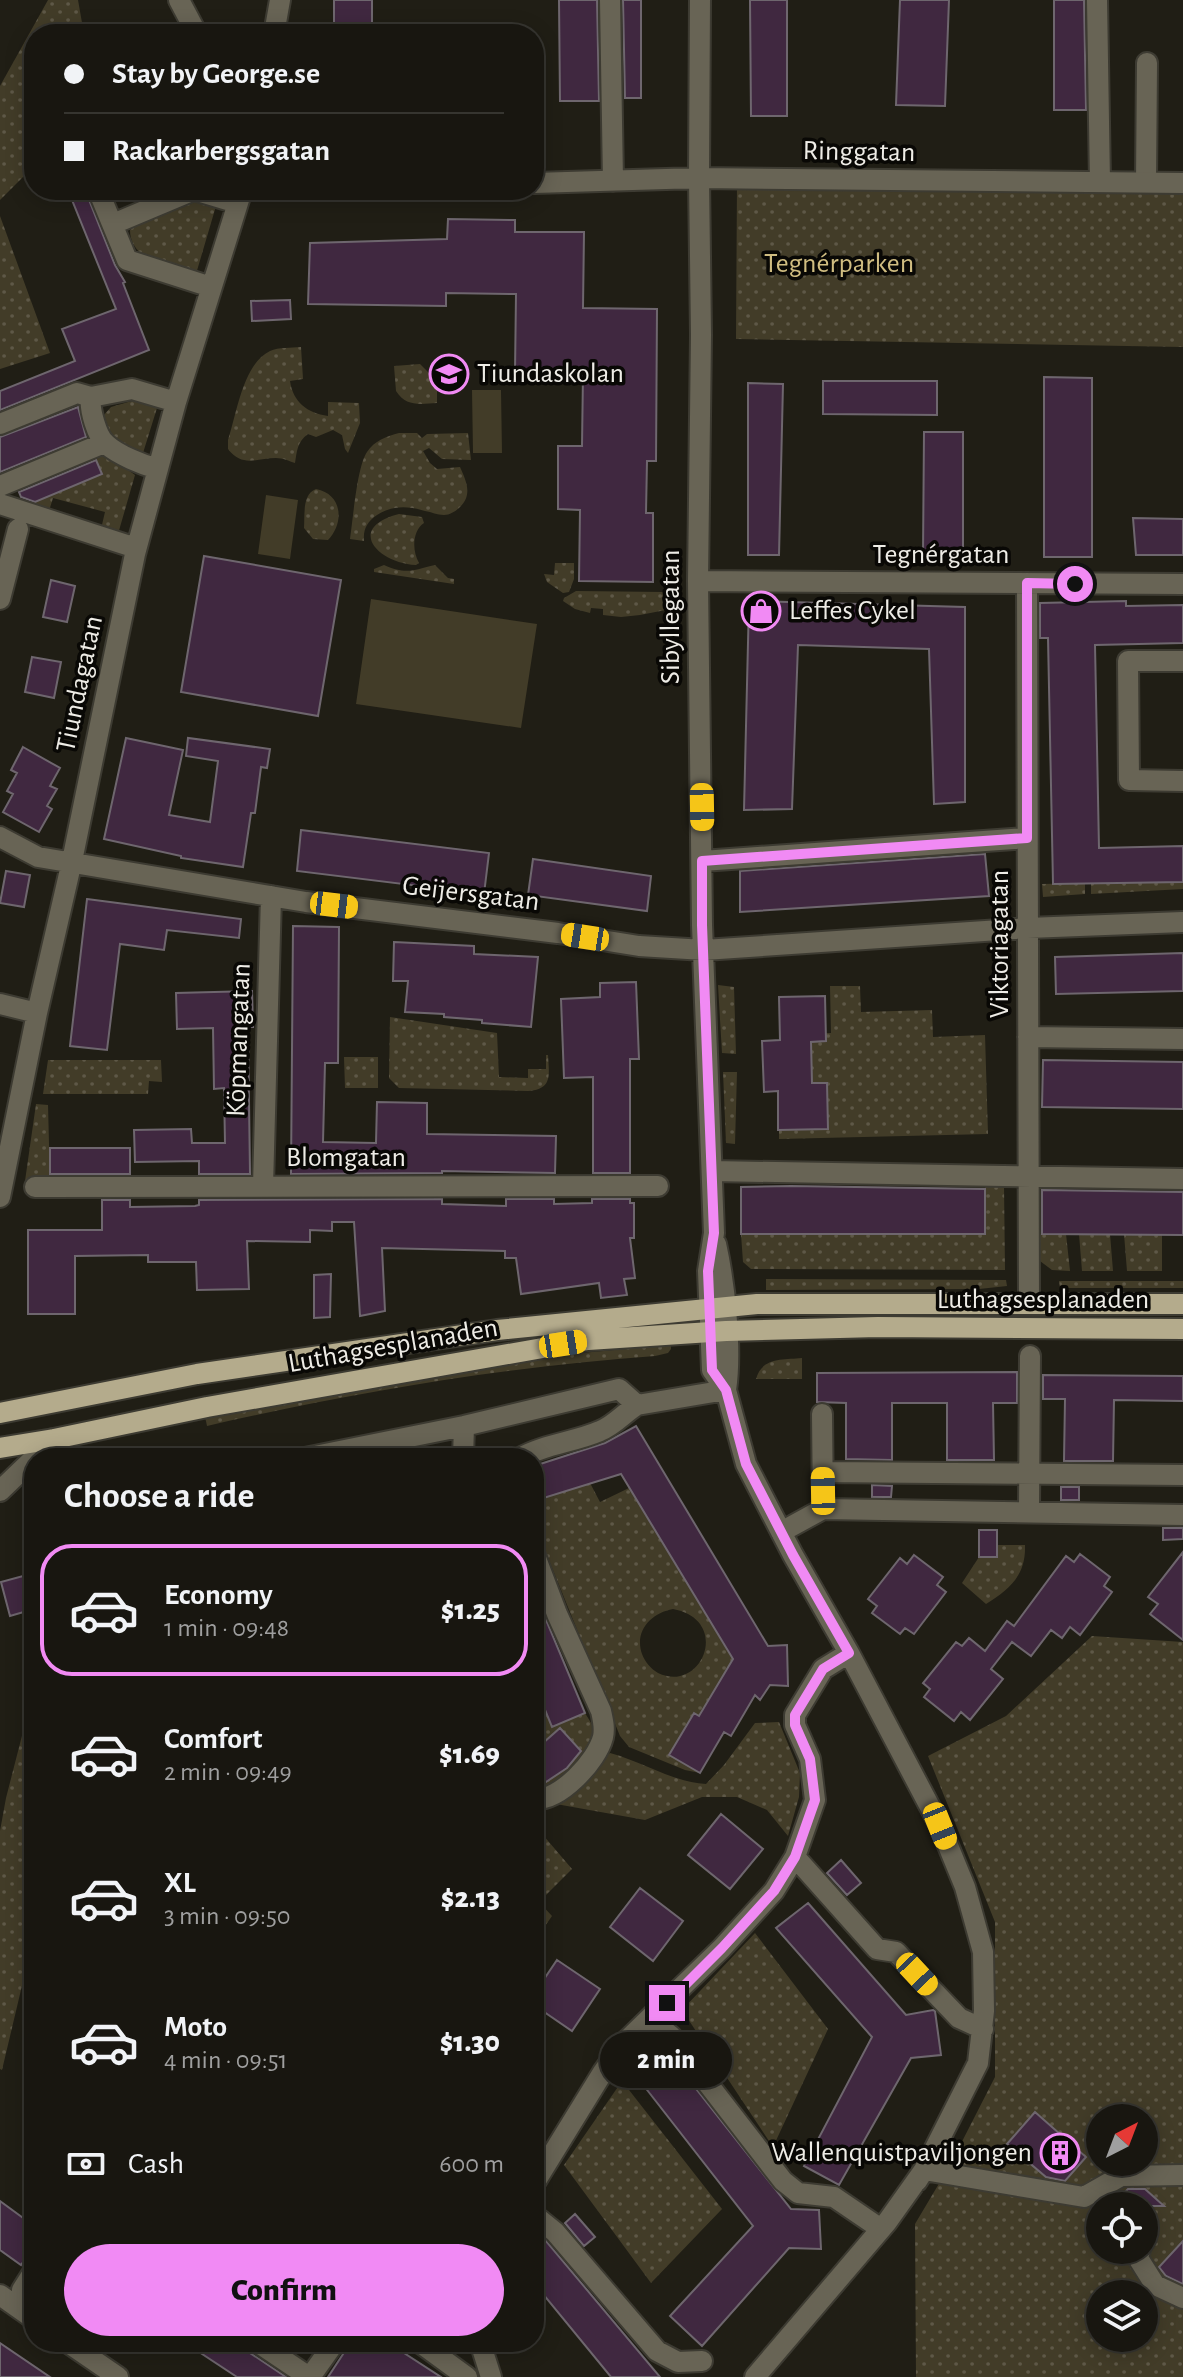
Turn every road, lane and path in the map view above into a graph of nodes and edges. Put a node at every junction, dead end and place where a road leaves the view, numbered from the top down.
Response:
1 (179, 0) edge
2 (280, 0) edge
3 (610, 0) edge
4 (700, 0) edge
5 (1097, 0) edge
6 (192, 24) edge
7 (276, 24) edge
8 (1147, 63) dead end
9 (699, 178) junction
10 (613, 181) junction
11 (1100, 182) junction
12 (544, 183) edge
13 (1146, 183) junction
14 (1183, 183) edge
15 (102, 200) edge
16 (170, 200) edge
17 (239, 200) edge
18 (113, 224) junction
19 (211, 287) junction
20 (91, 397) junction
21 (176, 402) junction
22 (0, 424) edge
23 (104, 443) junction
24 (158, 469) junction
25 (0, 486) edge
26 (0, 504) edge
27 (18, 529) dead end
28 (136, 548) junction
29 (698, 581) junction
30 (1027, 583) junction
31 (1183, 584) edge
32 (0, 599) edge
33 (1183, 661) edge
34 (1183, 781) edge
35 (0, 837) edge
36 (1027, 838) junction
37 (72, 861) junction
38 (702, 861) junction
39 (271, 896) junction
40 (1183, 922) edge
41 (1028, 928) junction
42 (704, 950) junction
43 (0, 1004) edge
44 (37, 1013) junction
45 (1028, 1037) junction
46 (1183, 1039) edge
47 (712, 1171) junction
48 (1028, 1176) junction
49 (1183, 1179) edge
50 (263, 1186) junction
51 (658, 1186) dead end
52 (35, 1187) dead end
53 (0, 1197) edge
54 (1029, 1304) junction
55 (1183, 1304) edge
56 (717, 1307) junction
57 (1183, 1329) edge
58 (718, 1332) junction
59 (1030, 1356) dead end
60 (726, 1390) junction
61 (637, 1405) junction
62 (0, 1413) edge
63 (822, 1414) dead end
64 (464, 1426) junction
65 (54, 1439) junction
66 (0, 1448) edge
67 (45, 1448) edge
68 (355, 1448) edge
69 (463, 1448) edge
70 (544, 1448) edge
71 (24, 1468) edge
72 (823, 1472) junction
73 (1029, 1474) junction
74 (1183, 1475) edge
75 (0, 1491) edge
76 (823, 1509) junction
77 (1029, 1512) junction
78 (1183, 1515) edge
79 (781, 1532) junction
80 (544, 1580) edge
81 (849, 1653) junction
82 (544, 1800) edge
83 (795, 1857) junction
84 (650, 2019) junction
85 (983, 2029) junction
86 (544, 2168) edge
87 (924, 2170) junction
88 (1183, 2175) edge
89 (1104, 2192) edge
90 (1086, 2202) edge
91 (907, 2215) dead end
92 (544, 2223) edge
93 (881, 2229) junction
94 (1142, 2264) edge
95 (24, 2287) edge
96 (22, 2290) dead end
97 (0, 2295) edge
98 (1183, 2298) edge
99 (24, 2312) edge
100 (95, 2352) edge
101 (272, 2352) edge
102 (328, 2352) edge
103 (433, 2352) edge
104 (483, 2352) edge
105 (702, 2361) dead end
106 (118, 2377) edge
107 (310, 2377) edge
108 (467, 2377) edge
109 (491, 2377) edge
110 (755, 2377) edge

1 - 6 street
2 - 7 street
3 - 10 street
4 - 9 street, Sibyllegatan
5 - 11 street
8 - 13 street
9 - 10 street, Ringgatan
9 - 11 street, Ringgatan
9 - 29 street, Sibyllegatan
10 - 12 street, Ringgatan
11 - 13 street, Ringgatan
13 - 14 street, Ringgatan
15 - 18 street
16 - 18 street
17 - 19 street, Tiundagatan
18 - 19 street
19 - 21 street, Tiundagatan
20 - 21 street
20 - 22 street
20 - 23 street
21 - 24 street, Tiundagatan
23 - 24 street
23 - 25 street
24 - 28 street, Tiundagatan
26 - 28 street
27 - 32 street
28 - 37 street, Tiundagatan
29 - 30 street, Tegnérgatan
29 - 38 street, Sibyllegatan
30 - 31 street, Tegnérgatan
30 - 36 street, Viktoriagatan
33 - 34 street
35 - 37 street, Geijersgatan
36 - 38 street
36 - 41 street, Viktoriagatan
37 - 39 street, Geijersgatan
37 - 44 street, Tiundagatan
38 - 42 street, Sibyllegatan
39 - 42 street, Geijersgatan
39 - 50 street, Köpmangatan
40 - 41 street, Geijersgatan
41 - 42 street, Geijersgatan
41 - 45 street, Viktoriagatan
42 - 47 street, Sibyllegatan
43 - 44 street
44 - 53 street, Tiundagatan
45 - 46 street
45 - 48 street, Viktoriagatan
47 - 48 street
47 - 56 street, Sibyllegatan
48 - 49 street
48 - 54 street, Viktoriagatan
50 - 51 street, Blomgatan
50 - 52 street, Blomgatan
54 - 55 main road, Luthagsesplanaden
54 - 56 main road, Luthagsesplanaden
56 - 58 street, Sibyllegatan
56 - 62 main road, Luthagsesplanaden
57 - 58 main road, Luthagsesplanaden
58 - 60 street, Sibyllegatan
58 - 65 main road, Luthagsesplanaden
59 - 73 street
60 - 61 street
60 - 79 street, Sibyllegatan
61 - 64 street
61 - 70 street
63 - 72 street
64 - 68 street
64 - 69 street
65 - 66 main road, Luthagsesplanaden
65 - 67 street
71 - 75 street
72 - 73 street
72 - 76 street
73 - 74 street
73 - 77 street
76 - 77 street
76 - 79 street
77 - 78 street
79 - 81 street, Sibyllegatan
80 - 82 street
81 - 83 street
81 - 85 street, Sibyllegatan
83 - 84 street
83 - 85 street
84 - 86 street
84 - 93 street
85 - 87 street, Sibyllegatan
87 - 90 street
87 - 91 street
87 - 93 street
88 - 89 street
92 - 105 street
93 - 110 street
94 - 98 street
95 - 96 street
97 - 99 street
100 - 106 street
101 - 107 street
102 - 107 street
103 - 108 street
104 - 109 street

